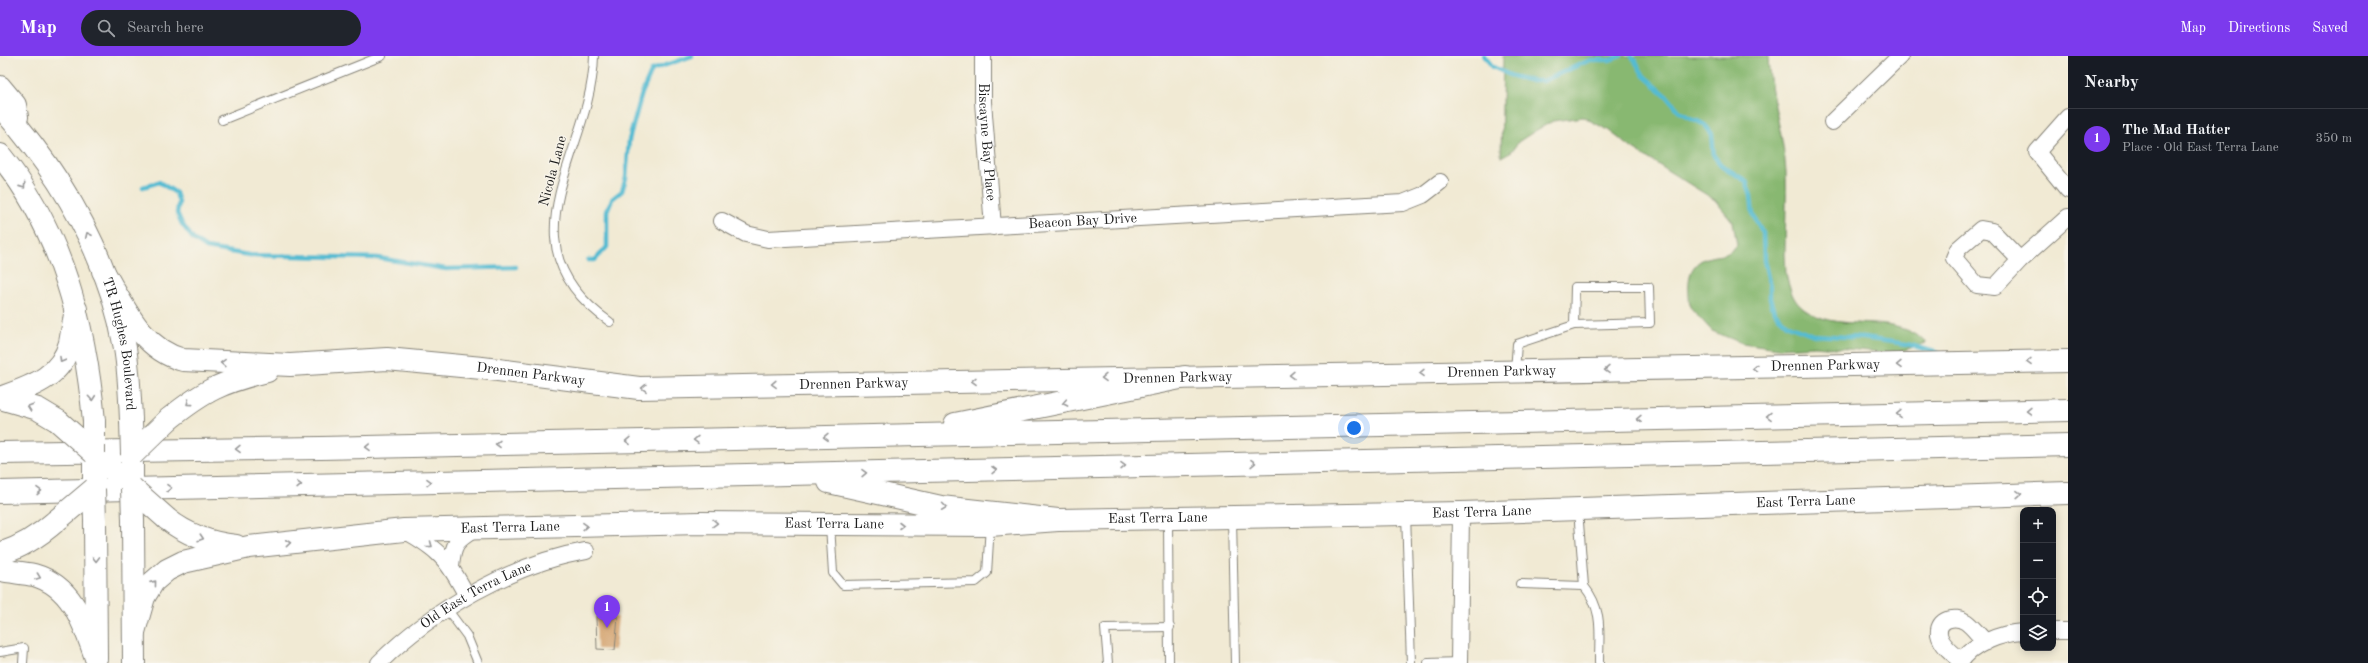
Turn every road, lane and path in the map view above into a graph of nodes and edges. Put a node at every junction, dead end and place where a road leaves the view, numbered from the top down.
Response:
1 (382, 56) edge
2 (594, 56) edge
3 (983, 56) edge
4 (1900, 56) edge
5 (0, 87) edge
6 (0, 106) edge
7 (2068, 117) edge
8 (222, 120) dead end
9 (1832, 122) dead end
10 (20, 128) junction
11 (0, 155) edge
12 (1440, 182) dead end
13 (2068, 190) edge
14 (2068, 217) edge
15 (722, 221) dead end
16 (993, 227) junction
17 (2020, 260) dead end
18 (103, 271) junction
19 (76, 309) junction
20 (610, 322) dead end
21 (1574, 325) junction
22 (2068, 361) edge
23 (290, 365) junction
24 (1515, 372) junction
25 (1185, 377) junction
26 (0, 398) edge
27 (2068, 410) edge
28 (893, 436) junction
29 (2068, 445) edge
30 (0, 452) edge
31 (94, 453) junction
32 (132, 455) junction
33 (114, 471) junction
34 (797, 475) junction
35 (132, 488) junction
36 (94, 489) junction
37 (0, 492) edge
38 (2068, 493) edge
39 (1578, 509) junction
40 (1461, 513) junction
41 (1406, 514) junction
42 (1232, 517) junction
43 (1168, 518) junction
44 (1058, 520) junction
45 (830, 525) junction
46 (990, 525) junction
47 (475, 528) junction
48 (404, 530) junction
49 (249, 547) junction
50 (586, 551) dead end
51 (0, 554) edge
52 (451, 566) junction
53 (0, 570) edge
54 (1520, 584) dead end
55 (1584, 586) junction
56 (467, 596) junction
57 (447, 609) junction
58 (1170, 627) junction
59 (2056, 631) edge
60 (2068, 631) edge
61 (134, 632) junction
62 (2020, 632) edge
63 (1986, 642) junction
64 (0, 652) edge
65 (96, 661) edge
66 (1459, 662) edge
67 (1960, 662) edge
68 (24, 663) edge
69 (134, 663) edge
70 (379, 663) edge
71 (478, 663) edge
72 (1108, 663) edge
73 (1169, 663) edge
74 (1235, 663) edge
75 (1411, 663) edge
76 (1428, 663) edge
77 (1599, 663) edge

1 - 8 lane
2 - 20 lane, Nicola Lane
3 - 16 street, Biscayne Bay Place
4 - 9 street
5 - 10 main road
6 - 10 main road, TR Hughes Boulevard
7 - 13 street
18 -> 10 main road, TR Hughes Boulevard
11 -> 19 main road
12 - 16 street, Beacon Bay Drive
14 - 17 street
15 - 16 street, Beacon Bay Drive
23 -> 18 main road
18 - 32 main road, TR Hughes Boulevard, bridge
19 -> 26 main road
19 -> 31 main road, bridge
21 - 21 lane
21 - 24 lane
22 -> 24 main road, Drennen Parkway
25 -> 23 main road, Drennen Parkway
23 -> 32 main road, bridge
24 -> 25 main road, Drennen Parkway
25 -> 28 main road
31 -> 26 main road, bridge
27 -> 28 main road
28 -> 30 main road
34 -> 29 main road
31 - 33 main road
31 - 36 main road
32 - 33 main road
32 - 35 main road, TR Hughes Boulevard
33 - 35 main road
33 - 36 main road
37 -> 34 main road
34 -> 44 main road
35 -> 49 main road, bridge
35 - 61 main road, TR Hughes Boulevard, bridge
36 - 51 main road, bridge
36 -> 65 main road, bridge
39 -> 38 main road, East Terra Lane
39 - 40 main road, East Terra Lane
39 - 55 lane
40 - 41 main road, East Terra Lane
40 - 66 street
41 - 42 main road, East Terra Lane
41 - 75 lane
42 - 43 main road, East Terra Lane
42 - 74 lane
43 - 44 main road, East Terra Lane
43 - 58 lane
44 - 46 main road, East Terra Lane
45 -> 46 main road, East Terra Lane
45 - 46 lane
47 -> 45 main road, East Terra Lane
47 - 48 main road, East Terra Lane
47 - 52 street
49 -> 48 main road, East Terra Lane
48 -> 52 street
61 -> 49 main road
50 - 56 street, Old East Terra Lane
52 - 56 street
53 -> 65 main road
54 - 55 lane
55 - 77 lane
56 - 57 street, Old East Terra Lane
57 - 70 street, Old East Terra Lane
57 - 71 lane
58 - 72 lane
58 - 73 lane
59 - 60 street
61 - 69 main road, TR Hughes Boulevard
62 - 63 street
63 - 67 street
63 - 67 street
64 - 68 lane
66 - 76 lane

